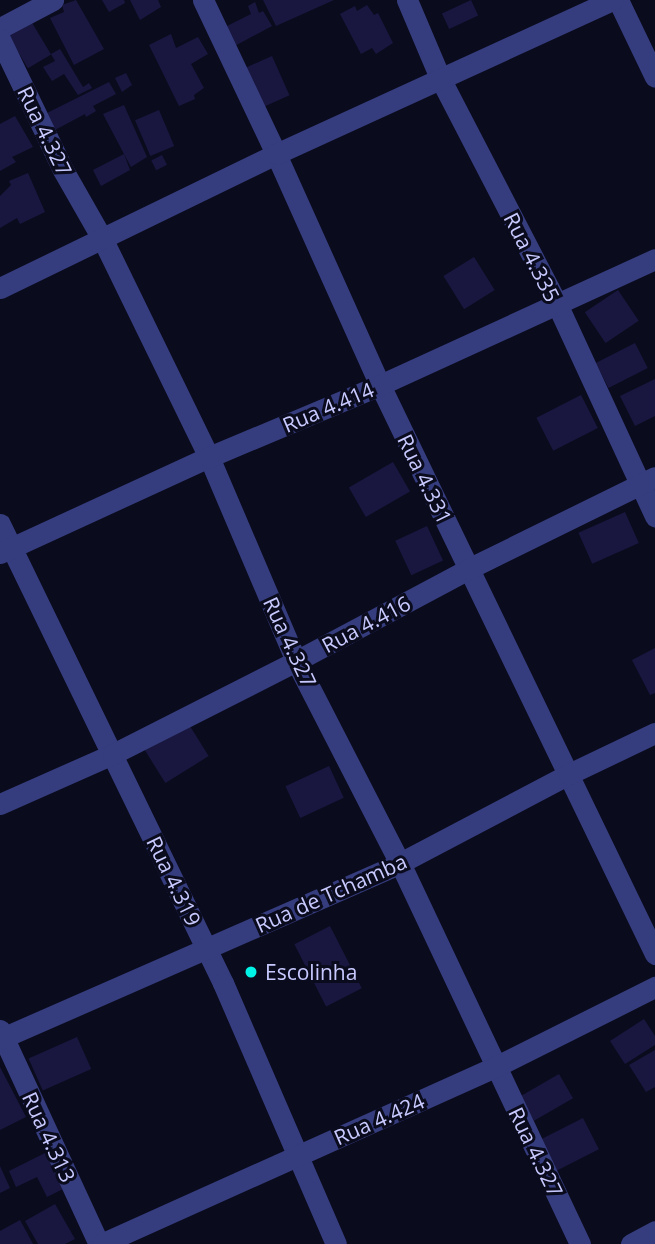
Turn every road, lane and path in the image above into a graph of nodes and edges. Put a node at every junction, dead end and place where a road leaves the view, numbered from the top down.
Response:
1 (53, 0) edge
2 (203, 0) edge
3 (407, 0) edge
4 (612, 0) edge
5 (618, 0) edge
6 (0, 28) edge
7 (0, 39) edge
8 (655, 77) edge
9 (440, 80) junction
10 (276, 154) junction
11 (103, 240) junction
12 (655, 259) edge
13 (0, 288) edge
14 (557, 304) junction
15 (380, 385) junction
16 (209, 457) junction
17 (647, 481) edge
18 (655, 516) edge
19 (0, 524) edge
20 (6, 550) edge
21 (468, 569) junction
22 (296, 661) junction
23 (655, 733) edge
24 (113, 754) junction
25 (569, 774) junction
26 (0, 804) edge
27 (400, 863) junction
28 (207, 949) junction
29 (655, 954) edge
30 (655, 987) edge
31 (1, 1035) edge
32 (495, 1067) junction
33 (297, 1156) junction
34 (655, 1231) edge
35 (100, 1244) edge
36 (336, 1244) edge
37 (580, 1244) edge
38 (631, 1244) edge

1 - 6 street
2 - 10 street, Rua 4.331
3 - 9 street, Rua 4.335
4 - 9 street
5 - 8 street
7 - 11 street, Rua 4.327
9 - 10 street
9 - 14 street, Rua 4.335
10 - 11 street
10 - 15 street, Rua 4.331
11 - 13 street
11 - 16 street, Rua 4.327
12 - 14 street, Rua 4.414
14 - 15 street, Rua 4.414
14 - 17 street, Rua 4.335
15 - 16 street, Rua 4.414
15 - 21 street, Rua 4.331
16 - 20 street, Rua 4.414
16 - 22 street, Rua 4.327
17 - 18 street, Rua 4.335
17 - 21 street, Rua 4.416
19 - 20 street, Rua 4.319
20 - 24 street, Rua 4.319
21 - 22 street, Rua 4.416
21 - 25 street, Rua 4.331
22 - 24 street, Rua 4.416
22 - 27 street, Rua 4.327
23 - 25 street, Rua de Tchamba
24 - 26 street, Rua 4.416
24 - 28 street, Rua 4.319
25 - 27 street, Rua de Tchamba
25 - 29 street, Rua 4.331
27 - 28 street, Rua de Tchamba
27 - 32 street, Rua 4.327
28 - 31 street, Rua de Tchamba
28 - 33 street, Rua 4.319
30 - 32 street, Rua 4.424
31 - 35 street, Rua 4.313
32 - 33 street, Rua 4.424
32 - 37 street, Rua 4.327
33 - 35 street, Rua 4.424
33 - 36 street, Rua 4.319
34 - 38 street

